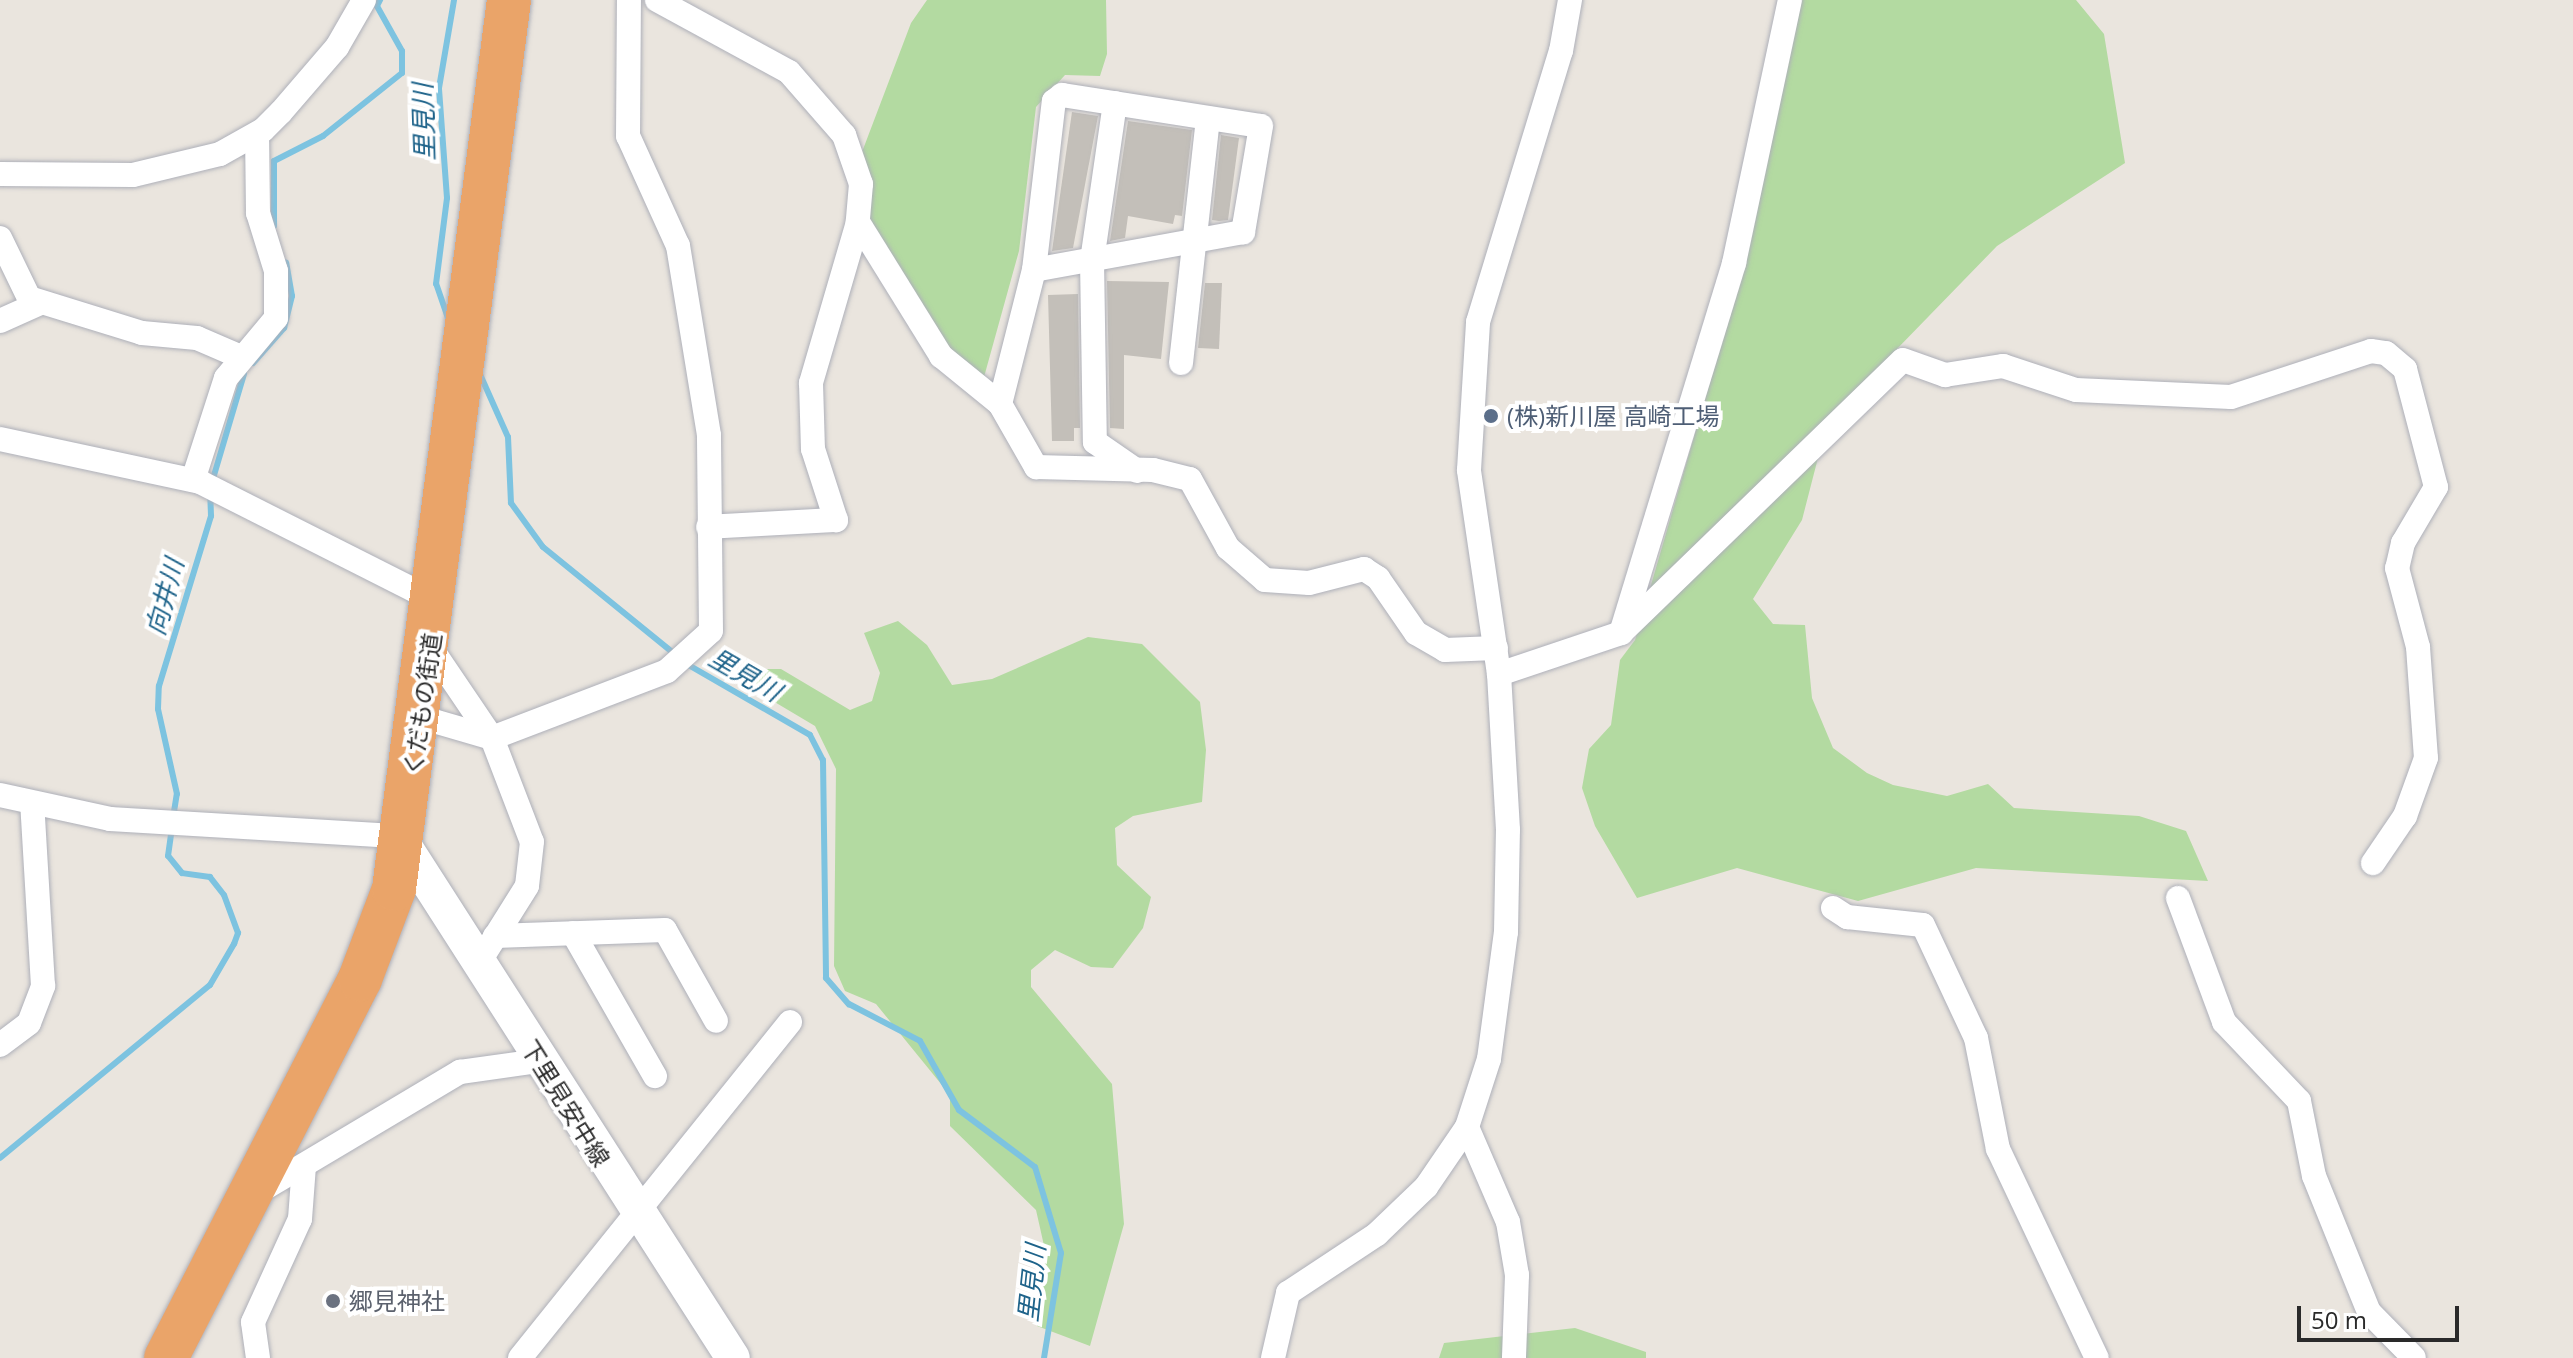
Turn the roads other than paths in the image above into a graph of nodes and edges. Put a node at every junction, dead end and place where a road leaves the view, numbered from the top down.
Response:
1 (364, 0) edge
2 (509, 0) edge
3 (629, 0) edge
4 (657, 0) edge
5 (1570, 0) edge
6 (1790, 0) edge
7 (1115, 103) junction
8 (1208, 118) junction
9 (257, 134) junction
10 (0, 174) edge
11 (858, 222) junction
12 (0, 238) edge
13 (1192, 242) junction
14 (1092, 260) junction
15 (1034, 270) junction
16 (40, 303) junction
17 (0, 321) edge
18 (241, 357) junction
19 (1181, 363) dead end
20 (1000, 404) junction
21 (0, 439) edge
22 (1137, 471) junction
23 (193, 480) junction
24 (708, 527) junction
25 (436, 601) junction
26 (1621, 633) junction
27 (429, 645) junction
28 (1496, 648) junction
29 (1499, 674) junction
30 (420, 717) junction
31 (492, 738) junction
32 (0, 795) edge
33 (32, 803) junction
34 (404, 845) junction
35 (2373, 863) dead end
36 (2178, 898) dead end
37 (1833, 908) dead end
38 (573, 933) junction
39 (488, 949) junction
40 (716, 1021) dead end
41 (790, 1022) dead end
42 (0, 1045) edge
43 (537, 1061) junction
44 (655, 1076) dead end
45 (1467, 1127) junction
46 (304, 1166) junction
47 (251, 1196) junction
48 (639, 1217) junction
49 (164, 1356) edge
50 (258, 1358) edge
51 (520, 1358) edge
52 (733, 1358) edge
53 (1273, 1358) edge
54 (1514, 1358) edge
55 (2097, 1358) edge
56 (2414, 1358) edge

1 - 9 street
2 - 25 highway, くだもの街道
3 - 24 street
4 - 11 street
5 - 28 street
6 - 26 street
7 - 8 street
7 - 14 street
7 - 15 street
8 - 13 street
8 - 13 street
9 - 10 street
9 - 18 street
11 - 20 street
11 - 24 street
12 - 16 street
13 - 14 street
13 - 19 street
14 - 15 street
14 - 22 street
15 - 20 street
16 - 17 street
16 - 18 street
18 - 23 street
20 - 22 street
21 - 23 street
22 - 28 street
23 - 25 street
24 - 31 street
25 - 27 highway, くだもの街道
26 - 29 street
26 - 35 street
27 - 30 highway, くだもの街道
27 - 31 street
28 - 29 street
29 - 45 street
30 - 31 street
30 - 34 highway, くだもの街道
31 - 39 street
32 - 33 street
33 - 34 street
33 - 42 street
34 - 39 main road, 下里見安中線
34 - 47 highway, くだもの街道
36 - 56 street
37 - 55 street
38 - 39 street
38 - 40 street
38 - 44 street
39 - 43 main road, 下里見安中線
41 - 48 street
43 - 46 street
43 - 48 main road, 下里見安中線
45 - 53 street
45 - 54 street
46 - 47 street
46 - 50 street
47 - 49 highway, くだもの街道
48 - 51 street
48 - 52 main road, 下里見安中線

